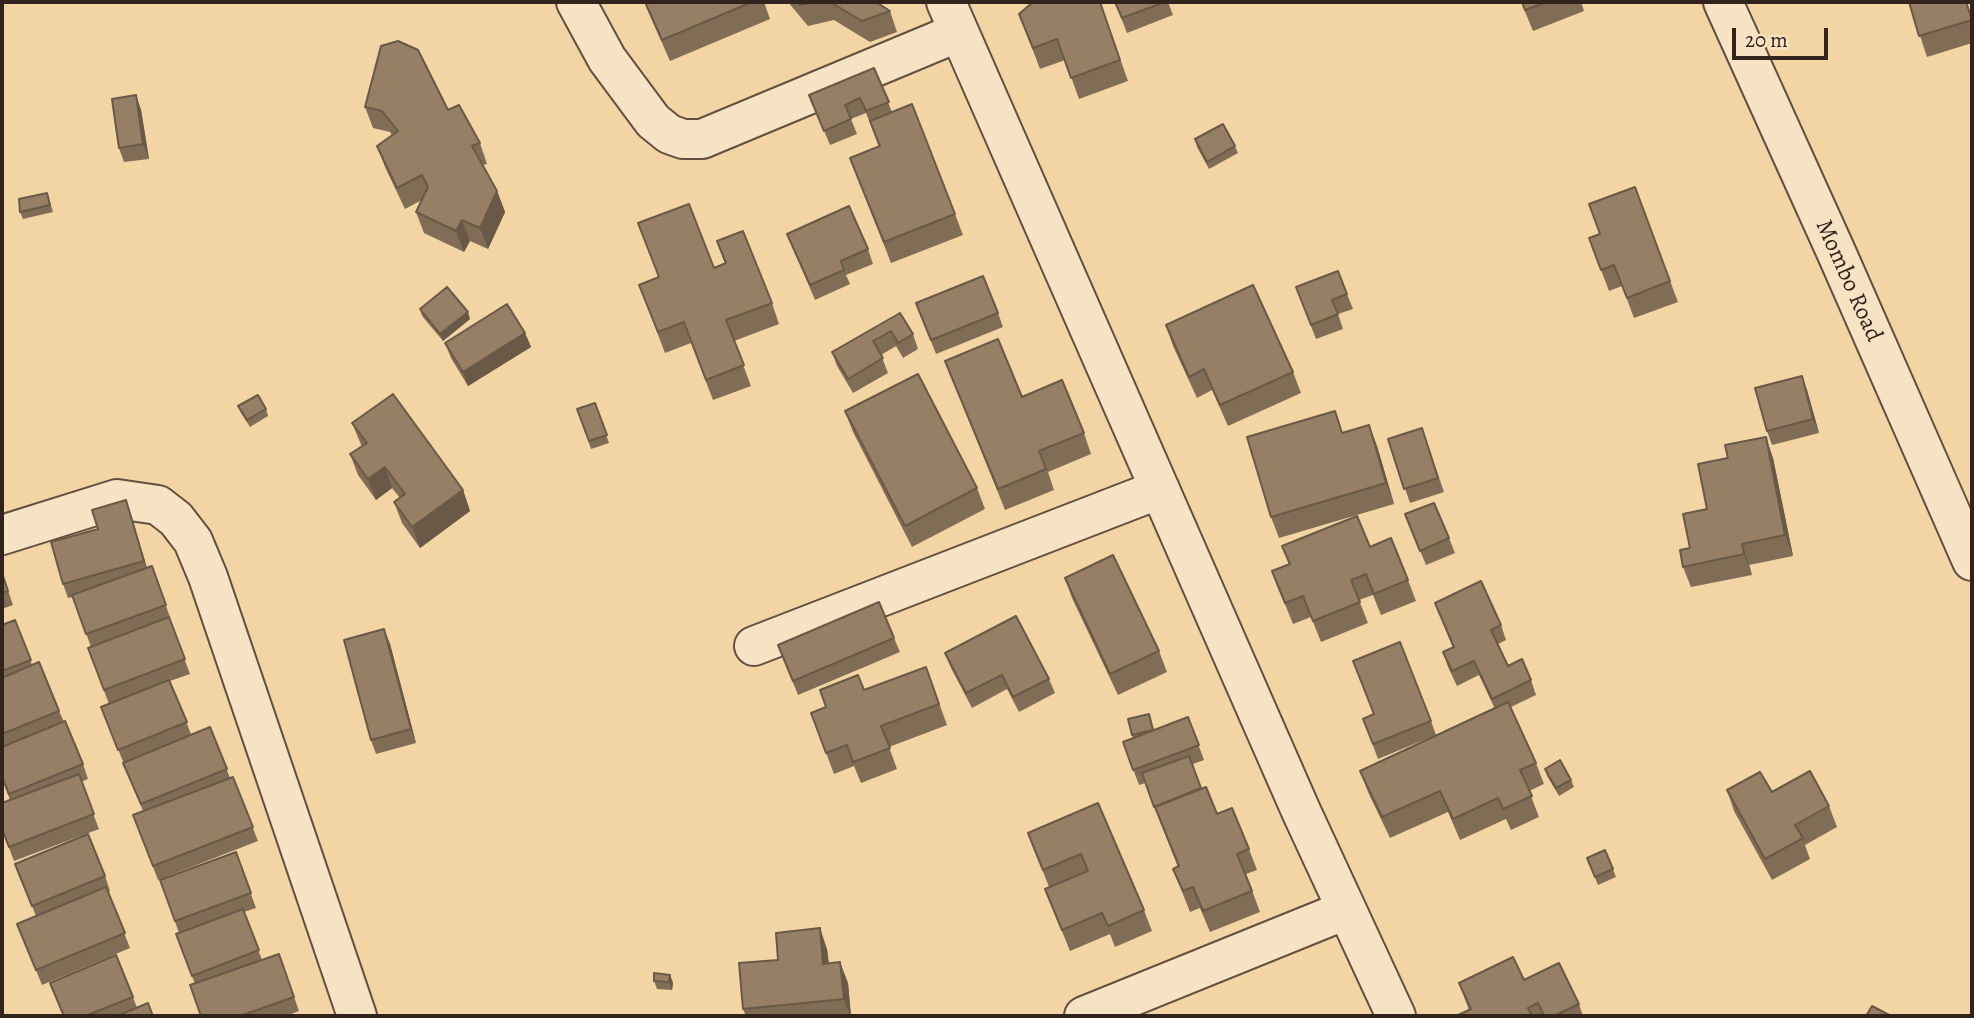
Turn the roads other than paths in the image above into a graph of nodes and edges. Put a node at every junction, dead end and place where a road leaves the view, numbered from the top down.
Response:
1 (576, 2) edge
2 (1723, 2) edge
3 (952, 17) edge
4 (1160, 489) junction
5 (2, 535) edge
6 (1972, 561) edge
7 (754, 646) dead end
8 (1346, 910) junction
9 (357, 1016) edge
10 (1084, 1016) edge
11 (1396, 1016) edge

1 - 3 street
2 - 6 street, Mombo Road
3 - 4 street
4 - 7 street
4 - 8 street
5 - 9 street
8 - 10 street
8 - 11 street

